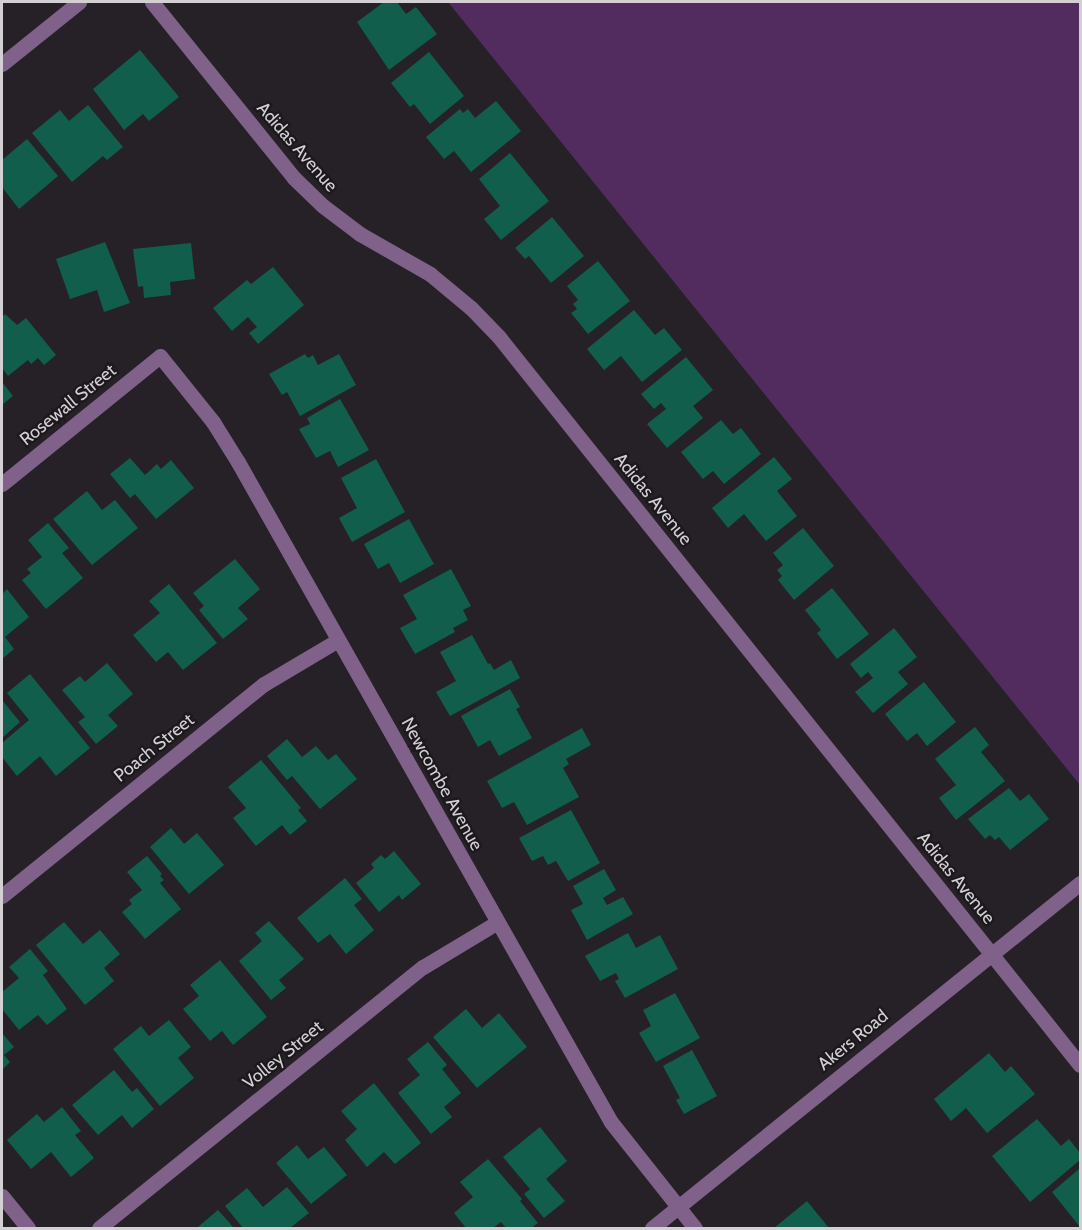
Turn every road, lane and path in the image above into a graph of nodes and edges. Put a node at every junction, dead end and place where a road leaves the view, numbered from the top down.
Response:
1 (79, 2) edge
2 (152, 2) edge
3 (2, 64) edge
4 (160, 356) joint
5 (2, 484) edge
6 (338, 640) junction
7 (1080, 883) edge
8 (2, 896) edge
9 (498, 922) junction
10 (991, 953) junction
11 (1080, 1065) edge
12 (2, 1196) edge
13 (678, 1207) junction
14 (28, 1228) edge
15 (99, 1228) edge
16 (652, 1228) edge
17 (695, 1228) edge

1 - 3 street
2 - 10 street, Adidas Avenue
4 - 5 street, Rosewall Street
4 - 6 street, Newcombe Avenue
6 - 8 street, Poach Street
6 - 9 street, Newcombe Avenue
7 - 10 street, Akers Road
9 - 13 street, Newcombe Avenue
9 - 15 street, Volley Street
10 - 11 street, Adidas Avenue
10 - 13 street, Akers Road
12 - 14 street
13 - 16 street, Akers Road
13 - 17 street, Newcombe Avenue

